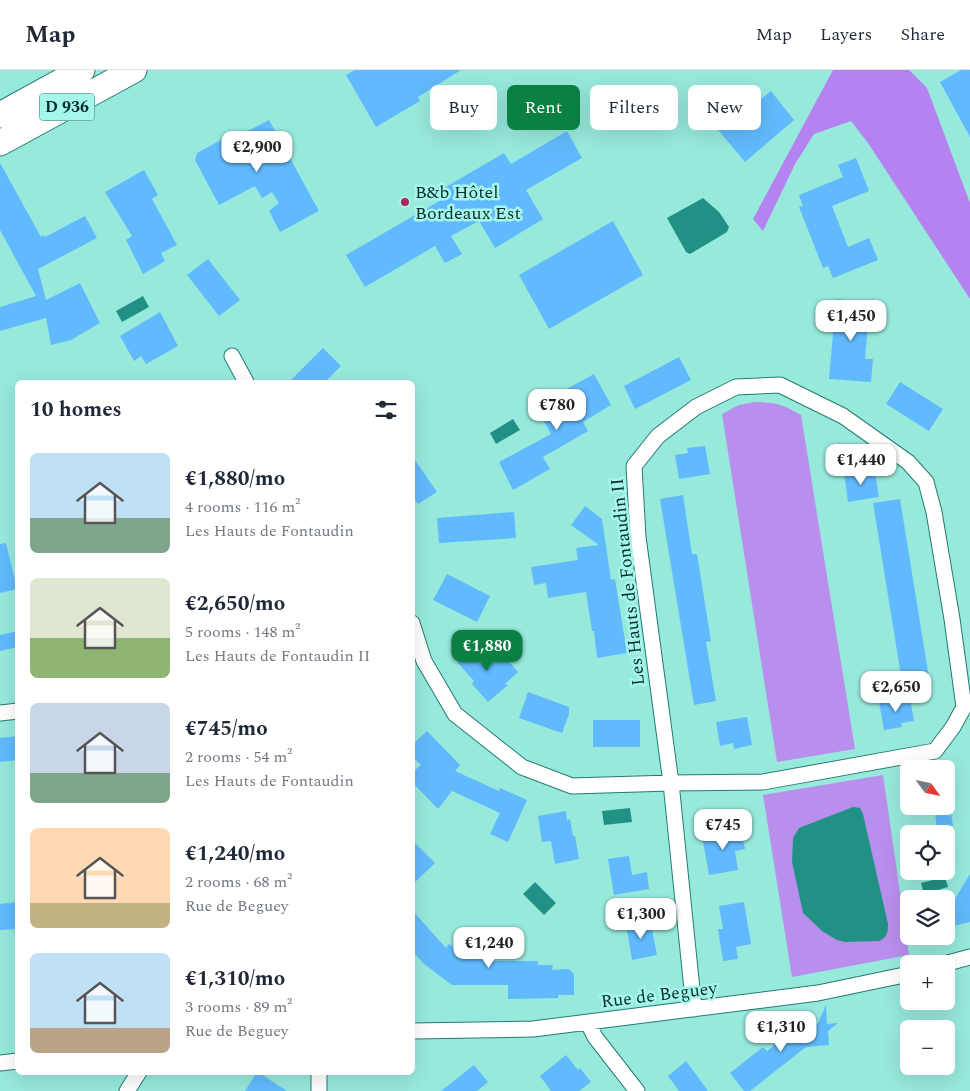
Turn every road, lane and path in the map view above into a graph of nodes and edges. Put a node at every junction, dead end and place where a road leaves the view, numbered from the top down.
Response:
1 (82, 70) edge
2 (134, 70) edge
3 (0, 115) edge
4 (0, 143) edge
5 (232, 356) dead end
6 (245, 380) edge
7 (415, 632) edge
8 (15, 711) edge
9 (0, 713) edge
10 (671, 783) junction
11 (970, 957) edge
12 (955, 961) edge
13 (900, 976) edge
14 (694, 1009) junction
15 (588, 1023) junction
16 (415, 1031) edge
17 (15, 1061) edge
18 (0, 1063) edge
19 (137, 1075) edge
20 (319, 1075) edge
21 (127, 1091) edge
22 (319, 1091) edge
23 (637, 1091) edge

1 - 3 main road, D 936
2 - 4 main road, D 936
5 - 6 street
7 - 10 street, Les Hauts de Fontaudin II
8 - 9 street
10 - 10 street, Les Hauts de Fontaudin II
10 - 14 street
11 - 12 street
13 - 14 street, Rue de Beguey
14 - 15 street, Rue de Beguey
15 - 16 street, Rue de Beguey
15 - 23 street
17 - 18 street
19 - 21 street
20 - 22 street

